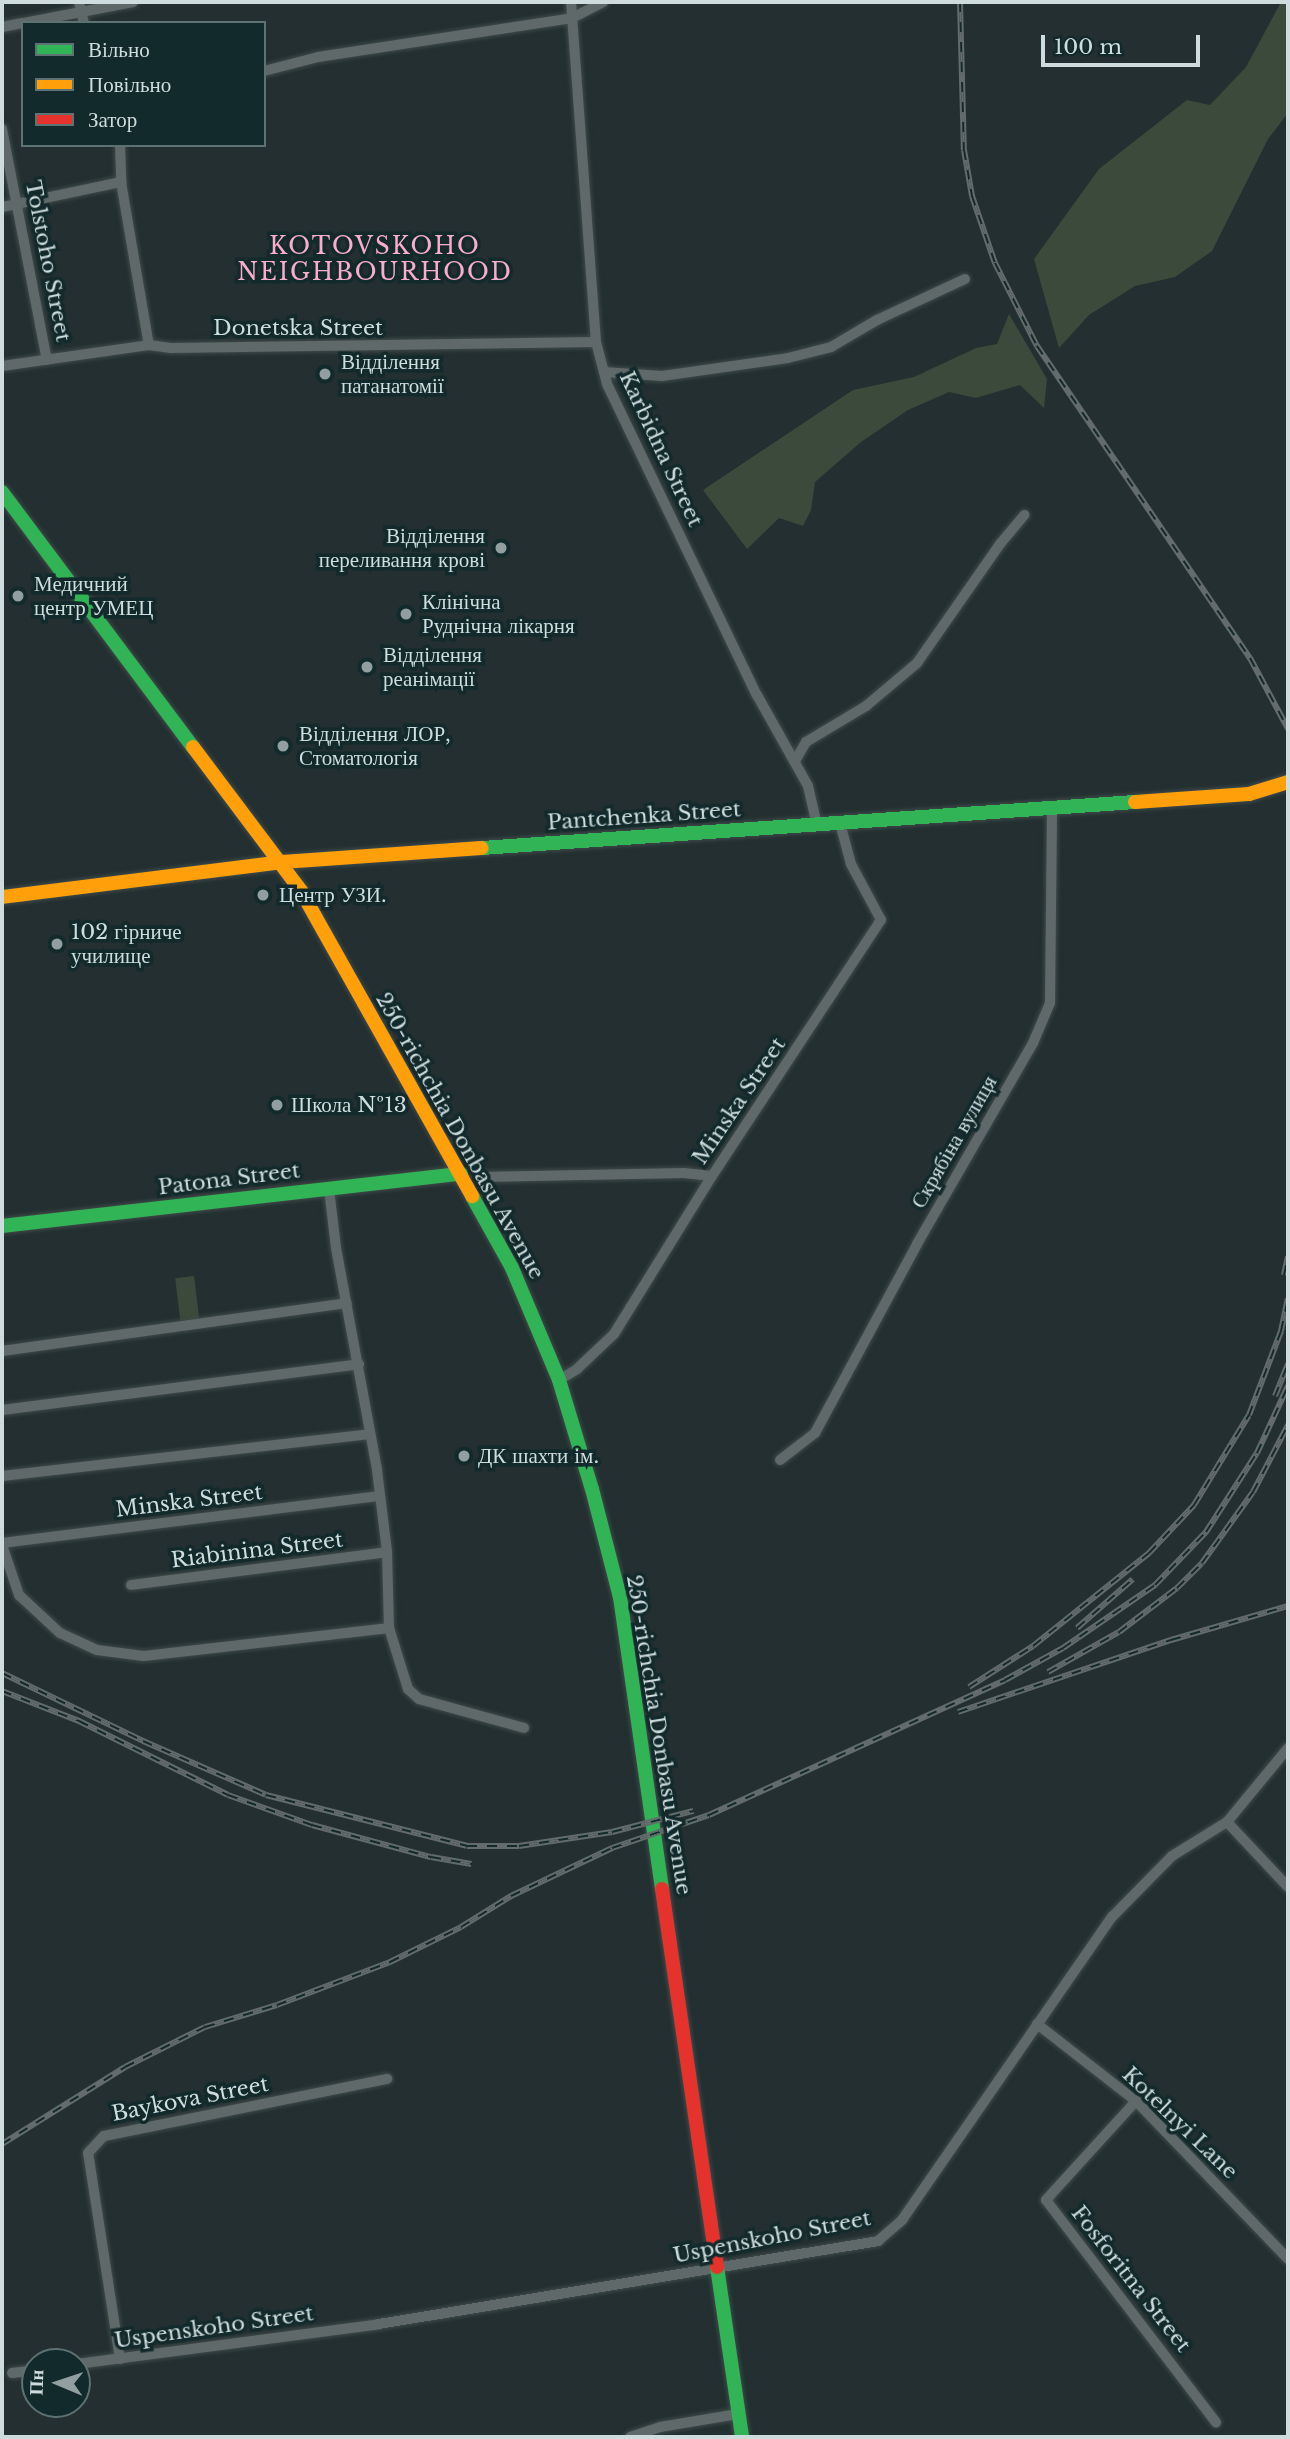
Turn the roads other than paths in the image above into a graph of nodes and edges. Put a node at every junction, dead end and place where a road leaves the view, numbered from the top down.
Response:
1 (133, 2) edge
2 (570, 2) edge
3 (603, 2) edge
4 (82, 12) edge
5 (572, 18) junction
6 (34, 21) edge
7 (21, 23) edge
8 (2, 27) edge
9 (266, 71) edge
10 (2, 130) edge
11 (120, 147) edge
12 (121, 182) junction
13 (17, 204) junction
14 (2, 207) edge
15 (965, 279) dead end
16 (596, 342) junction
17 (149, 345) junction
18 (47, 360) junction
19 (2, 366) edge
20 (604, 372) junction
21 (2, 492) edge
22 (1024, 515) dead end
23 (795, 761) junction
24 (1288, 782) edge
25 (1052, 807) junction
26 (840, 823) junction
27 (817, 824) junction
28 (282, 862) junction
29 (2, 897) edge
30 (461, 1174) junction
31 (712, 1176) junction
32 (481, 1177) dead end
33 (329, 1189) junction
34 (2, 1226) edge
35 (347, 1303) junction
36 (2, 1351) edge
37 (359, 1364) junction
38 (559, 1380) junction
39 (2, 1410) edge
40 (370, 1434) junction
41 (780, 1460) dead end
42 (2, 1476) edge
43 (380, 1496) junction
44 (2, 1544) edge
45 (387, 1552) junction
46 (131, 1585) dead end
47 (389, 1628) junction
48 (524, 1728) dead end
49 (1288, 1748) edge
50 (1227, 1822) junction
51 (1288, 1887) edge
52 (1037, 2024) junction
53 (387, 2079) dead end
54 (1136, 2101) junction
55 (1288, 2259) edge
56 (716, 2269) junction
57 (120, 2359) junction
58 (91, 2362) edge
59 (21, 2372) edge
60 (12, 2373) dead end
61 (738, 2414) junction
62 (1216, 2422) dead end
63 (630, 2437) edge
64 (742, 2437) edge

1 - 4 street
2 - 5 street, Karbidna Street
3 - 5 street
4 - 6 street
5 - 9 street
5 - 16 street, Karbidna Street
7 - 8 street
10 - 13 street, Tolstoho Street
11 - 12 street
12 - 13 street
12 - 17 street
13 - 14 street
13 - 18 street, Tolstoho Street
15 - 20 street
16 - 17 street, Donetska Street
16 - 20 street, Karbidna Street
17 - 18 street, Donetska Street
18 - 19 street, Donetska Street
20 - 23 street, Karbidna Street
21 - 28 main road, 250-richchia Donbasu Avenue
22 - 23 street
23 - 27 street, Karbidna Street
24 - 25 main road, Pantchenka Street
25 - 26 main road, Pantchenka Street
25 - 41 street, Скрябіна вулиця
26 - 27 main road, Pantchenka Street
26 - 31 street, Minska Street
27 - 28 main road, Pantchenka Street
28 - 29 main road, Pantchenka Street
28 - 30 main road, 250-richchia Donbasu Avenue
30 - 33 main road, Patona Street
30 - 38 main road, 250-richchia Donbasu Avenue
31 - 32 street
31 - 38 street, Minska Street
33 - 34 main road, Patona Street
33 - 35 street
35 - 36 street
35 - 37 street
37 - 39 street
37 - 40 street
38 - 56 main road, 250-richchia Donbasu Avenue
40 - 42 street
40 - 43 street
43 - 44 street, Minska Street
43 - 45 street
44 - 47 street
45 - 46 street, Riabinina Street
45 - 47 street
47 - 48 street
49 - 50 street, Uspenskoho Street
50 - 51 street
50 - 52 street, Uspenskoho Street
52 - 54 street, Kotelnyi Lane
52 - 56 street, Uspenskoho Street
53 - 57 street, Baykova Street
54 - 55 street, Kotelnyi Lane
54 - 62 street, Fosforitna Street
56 - 57 street, Uspenskoho Street
56 - 61 main road, 250-richchia Donbasu Avenue
57 - 58 street, Uspenskoho Street
59 - 60 street
61 - 63 street
61 - 64 main road, 250-richchia Donbasu Avenue

